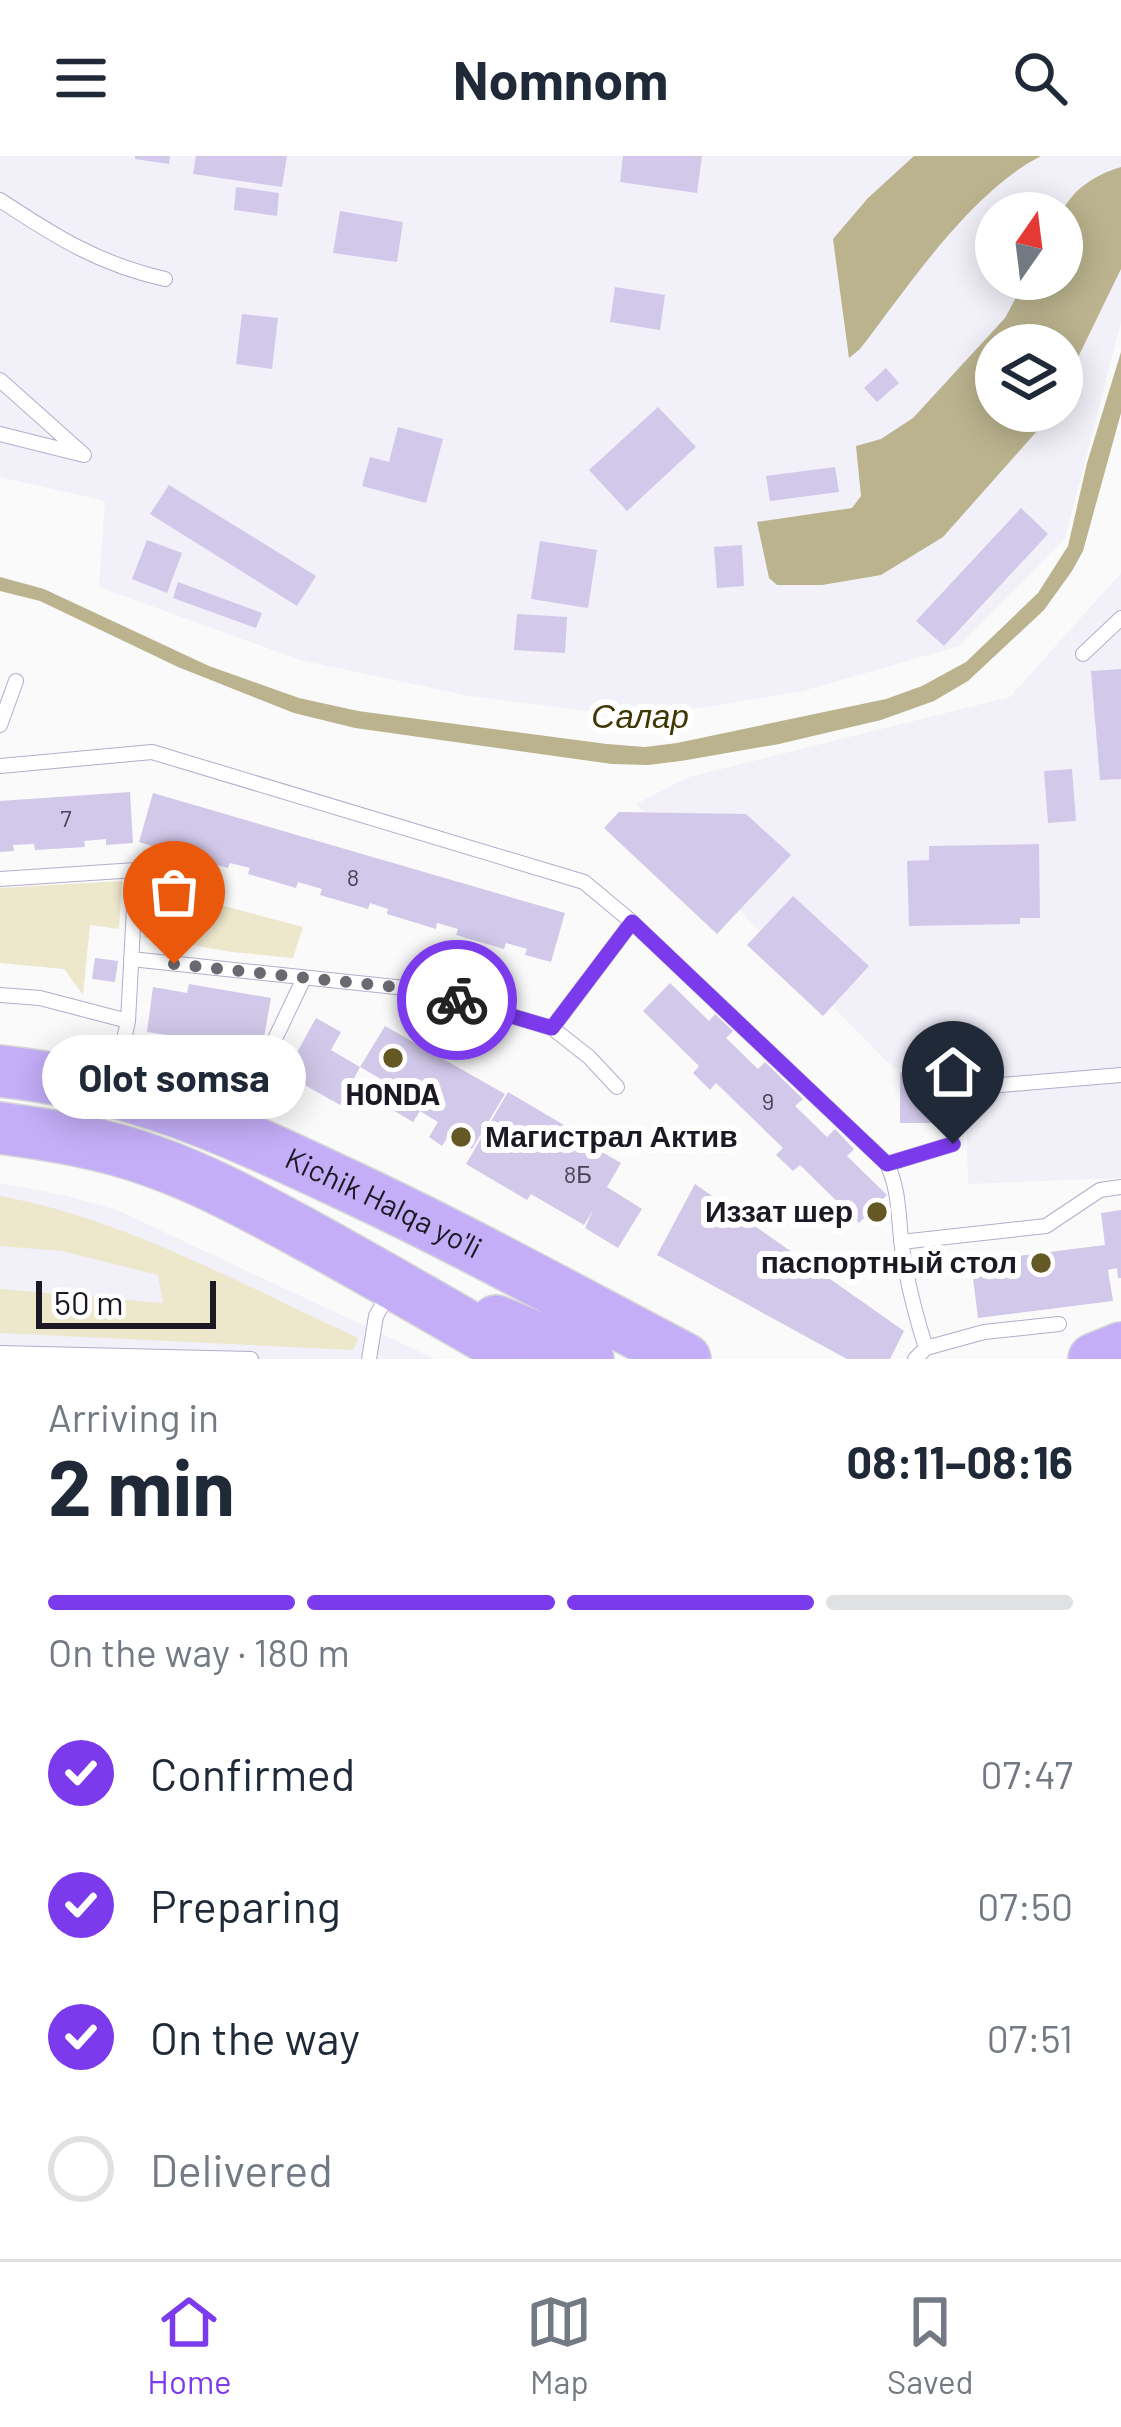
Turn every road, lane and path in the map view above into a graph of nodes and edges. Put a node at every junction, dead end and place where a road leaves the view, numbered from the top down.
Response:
1 (0, 200) edge
2 (165, 280) dead end
3 (0, 380) edge
4 (0, 434) edge
5 (1121, 618) edge
6 (1083, 654) dead end
7 (16, 681) dead end
8 (0, 725) edge
9 (0, 766) edge
10 (0, 879) edge
11 (632, 922) junction
12 (131, 959) junction
13 (304, 977) junction
14 (0, 995) edge
15 (128, 1022) junction
16 (552, 1028) junction
17 (0, 1071) edge
18 (1121, 1075) edge
19 (1001, 1084) dead end
20 (617, 1088) dead end
21 (113, 1090) junction
22 (172, 1108) junction
23 (0, 1128) edge
24 (231, 1132) junction
25 (953, 1144) dead end
26 (154, 1161) junction
27 (887, 1164) junction
28 (1121, 1187) edge
29 (901, 1243) junction
30 (394, 1284) junction
31 (1076, 1342) edge
32 (1121, 1348) edge
33 (0, 1353) edge
34 (921, 1353) edge
35 (251, 1359) edge
36 (369, 1359) edge
37 (524, 1359) edge
38 (588, 1359) edge
39 (685, 1359) edge

1 - 2 lane
3 - 4 lane
5 - 6 lane
7 - 8 lane
9 - 11 lane
10 - 12 lane
11 - 16 lane
11 - 27 lane
12 - 13 lane
12 - 15 lane
13 - 16 lane
13 - 24 lane
14 - 15 lane
15 - 21 lane
16 - 20 lane
17 - 21 highway, Kichik Halqa yo'li
18 - 19 lane
21 - 22 highway, Kichik Halqa yo'li
22 - 24 highway, Kichik Halqa yo'li
22 - 26 highway
23 - 26 highway, Kichik Halqa yo'li
24 - 39 highway, Kichik Halqa yo'li
25 - 27 lane
26 - 30 highway, Kichik Halqa yo'li
27 - 29 lane
28 - 29 lane
29 - 34 lane
30 - 36 lane
30 - 37 highway, Kichik Halqa yo'li
30 - 38 highway
31 - 32 highway
31 - 34 lane
33 - 35 lane

